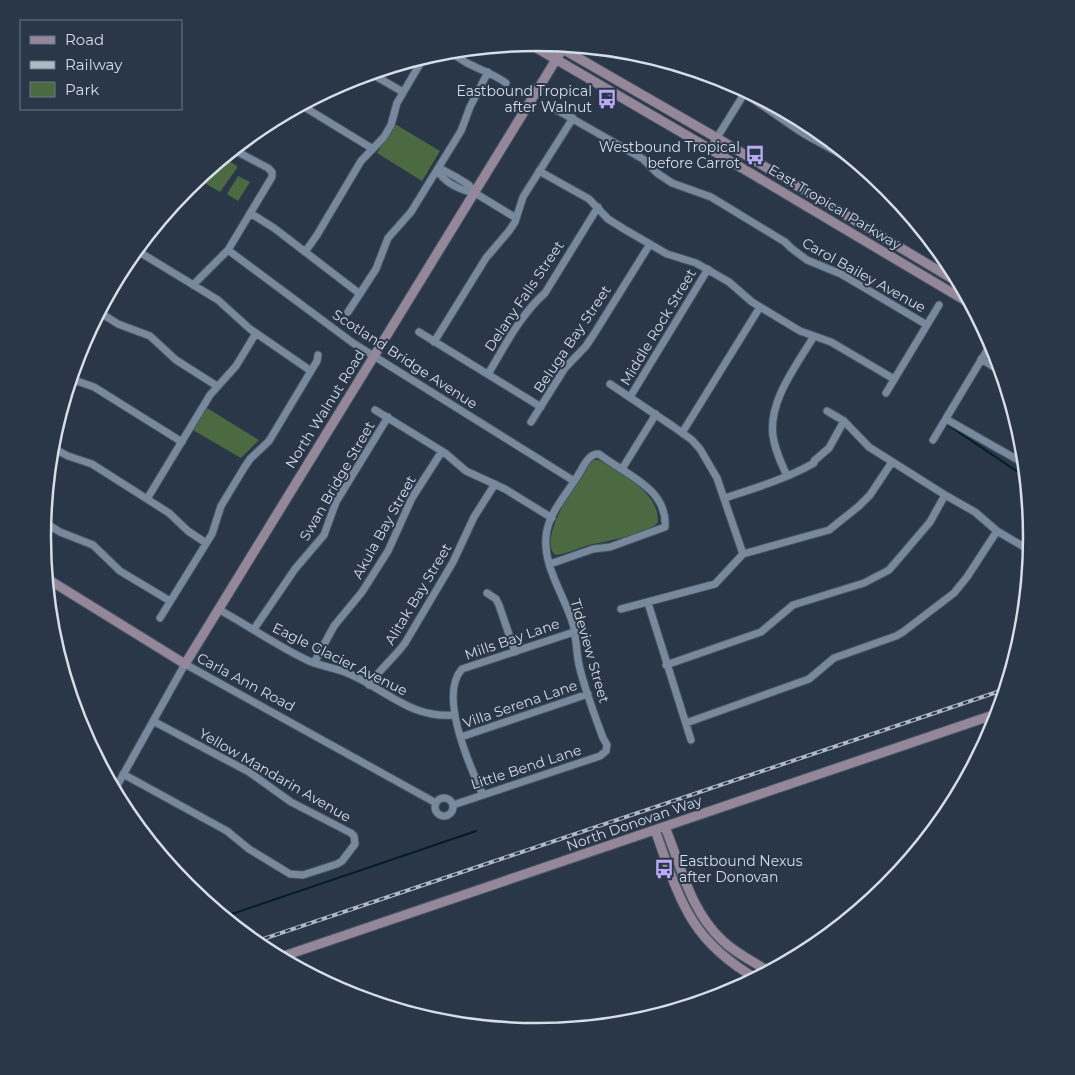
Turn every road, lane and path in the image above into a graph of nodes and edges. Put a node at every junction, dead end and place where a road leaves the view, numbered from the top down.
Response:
1 (540, 51) edge
2 (561, 52) edge
3 (573, 52) edge
4 (460, 58) edge
5 (556, 60) junction
6 (418, 67) edge
7 (488, 72) junction
8 (378, 78) edge
9 (506, 83) dead end
10 (402, 92) junction
11 (743, 96) edge
12 (307, 109) edge
13 (768, 109) edge
14 (558, 110) dead end
15 (573, 118) junction
16 (717, 138) junction
17 (827, 147) edge
18 (373, 149) junction
19 (710, 149) junction
20 (240, 153) edge
21 (437, 170) junction
22 (539, 171) junction
23 (474, 193) junction
24 (598, 207) junction
25 (250, 213) junction
26 (516, 218) junction
27 (650, 244) junction
28 (228, 250) junction
29 (305, 252) junction
30 (143, 254) edge
31 (708, 269) junction
32 (948, 276) edge
33 (193, 284) junction
34 (360, 294) junction
35 (961, 297) edge
36 (939, 305) dead end
37 (760, 307) junction
38 (348, 312) dead end
39 (105, 315) edge
40 (927, 325) junction
41 (419, 332) dead end
42 (256, 333) junction
43 (814, 336) junction
44 (434, 342) junction
45 (987, 351) edge
46 (318, 355) dead end
47 (374, 357) junction
48 (981, 360) junction
49 (993, 367) edge
50 (311, 370) junction
51 (488, 374) junction
52 (894, 379) junction
53 (77, 381) edge
54 (610, 384) dead end
55 (217, 386) junction
56 (886, 393) dead end
57 (630, 397) junction
58 (541, 407) junction
59 (376, 410) dead end
60 (827, 411) dead end
61 (656, 414) junction
62 (388, 417) junction
63 (946, 419) junction
64 (844, 421) junction
65 (531, 422) dead end
66 (682, 433) junction
67 (933, 440) dead end
68 (182, 442) junction
69 (59, 451) edge
70 (442, 451) junction
71 (1017, 460) edge
72 (892, 462) junction
73 (622, 469) junction
74 (787, 476) junction
75 (574, 481) junction
76 (495, 484) junction
77 (946, 495) junction
78 (725, 498) junction
79 (147, 499) junction
80 (552, 518) junction
81 (51, 527) edge
82 (997, 530) junction
83 (206, 543) junction
84 (1024, 547) edge
85 (743, 554) junction
86 (550, 564) junction
87 (53, 583) edge
88 (487, 593) dead end
89 (170, 601) junction
90 (648, 603) junction
91 (218, 609) junction
92 (621, 609) dead end
93 (160, 618) dead end
94 (254, 629) junction
95 (574, 632) junction
96 (515, 652) junction
97 (314, 663) junction
98 (184, 664) junction
99 (666, 665) junction
100 (369, 685) junction
101 (588, 694) junction
102 (454, 715) junction
103 (989, 717) edge
104 (153, 720) junction
105 (686, 723) junction
106 (461, 737) junction
107 (691, 740) dead end
108 (606, 751) joint
109 (123, 774) junction
110 (118, 784) edge
111 (483, 795) junction
112 (436, 804) junction
113 (453, 805) junction
114 (665, 827) junction
115 (655, 830) junction
116 (287, 955) edge
117 (764, 968) edge
118 (751, 975) edge

1 - 5 street, East Tropical Parkway
2 - 5 street, North Walnut Road
3 - 16 street, East Tropical Parkway
4 - 7 street
5 - 19 street, East Tropical Parkway
5 - 23 street, North Walnut Road
6 - 10 street
7 - 9 street
7 - 21 street
8 - 10 street
10 - 18 street
11 - 16 street
12 - 18 street
13 - 17 street
14 - 15 street, Carol Bailey Avenue
15 - 22 street
15 - 40 street, Carol Bailey Avenue
16 - 19 street
16 - 32 street, East Tropical Parkway
18 - 29 street
19 - 35 street, East Tropical Parkway
20 - 25 street
21 - 23 street
21 - 34 street
22 - 24 street
22 - 26 street
23 - 26 street
23 - 47 street, North Walnut Road
24 - 27 street
24 - 51 street, Delany Falls Street
25 - 28 street
25 - 29 street
26 - 44 street
27 - 31 street
27 - 58 street, Beluga Bay Street
28 - 33 street
28 - 47 street, Scotland Bridge Avenue
29 - 34 street
30 - 33 street
31 - 37 street
31 - 57 street, Middle Rock Street
33 - 42 street
34 - 38 street
36 - 40 street
37 - 43 street
37 - 66 street
39 - 55 street
40 - 52 street
41 - 44 street
42 - 50 street
42 - 55 street
43 - 52 street
43 - 74 street
44 - 51 street
45 - 48 street
46 - 50 street
47 - 75 street, Scotland Bridge Avenue
47 - 91 street, North Walnut Road
48 - 49 street
48 - 63 street
50 - 83 street
51 - 58 street
52 - 56 street
53 - 68 street
54 - 57 street
55 - 68 street
57 - 61 street
58 - 65 street, Beluga Bay Street
59 - 62 street
60 - 64 street
61 - 66 street
61 - 73 street
62 - 70 street
62 - 94 street, Swan Bridge Street
63 - 67 street
63 - 71 street
64 - 72 street
64 - 74 street
66 - 78 street
68 - 79 street
69 - 79 street
70 - 76 street
70 - 97 street, Akula Bay Street
72 - 77 street
72 - 85 street
73 - 75 street, Tideview Street
73 - 86 street
74 - 78 street
75 - 80 street, Tideview Street
76 - 80 street
76 - 100 street, Alitak Bay Street
77 - 82 street
77 - 99 street
78 - 85 street
79 - 83 street
80 - 86 street, Tideview Street
81 - 89 street
82 - 84 street
82 - 105 street
83 - 89 street
85 - 90 street
86 - 95 street, Tideview Street
87 - 98 street, Carla Ann Road
88 - 96 street
89 - 93 street
90 - 92 street
90 - 99 street
91 - 94 street, Eagle Glacier Avenue
91 - 98 street, North Walnut Road
94 - 97 street, Eagle Glacier Avenue
95 - 96 street, Mills Bay Lane
95 - 101 street, Tideview Street
96 - 102 street, Mills Bay Lane
97 - 100 street, Eagle Glacier Avenue
98 - 104 street, North Walnut Road
98 - 112 street, Carla Ann Road
99 - 105 street
100 - 102 street, Eagle Glacier Avenue
101 - 106 street, Villa Serena Lane
101 - 108 street, Tideview Street
102 - 106 street
103 - 114 street, North Donovan Way
104 - 109 street, North Walnut Road
104 - 109 street, Yellow Mandarin Avenue
105 - 107 street
106 - 111 street
108 - 111 street, Little Bend Lane
109 - 110 street, North Walnut Road
111 - 113 street, Little Bend Lane
112 - 113 street, Carla Ann Road
112 - 113 street, Carla Ann Road
114 - 115 street, North Donovan Way
114 - 117 street
115 - 116 street, North Donovan Way
115 - 118 street

